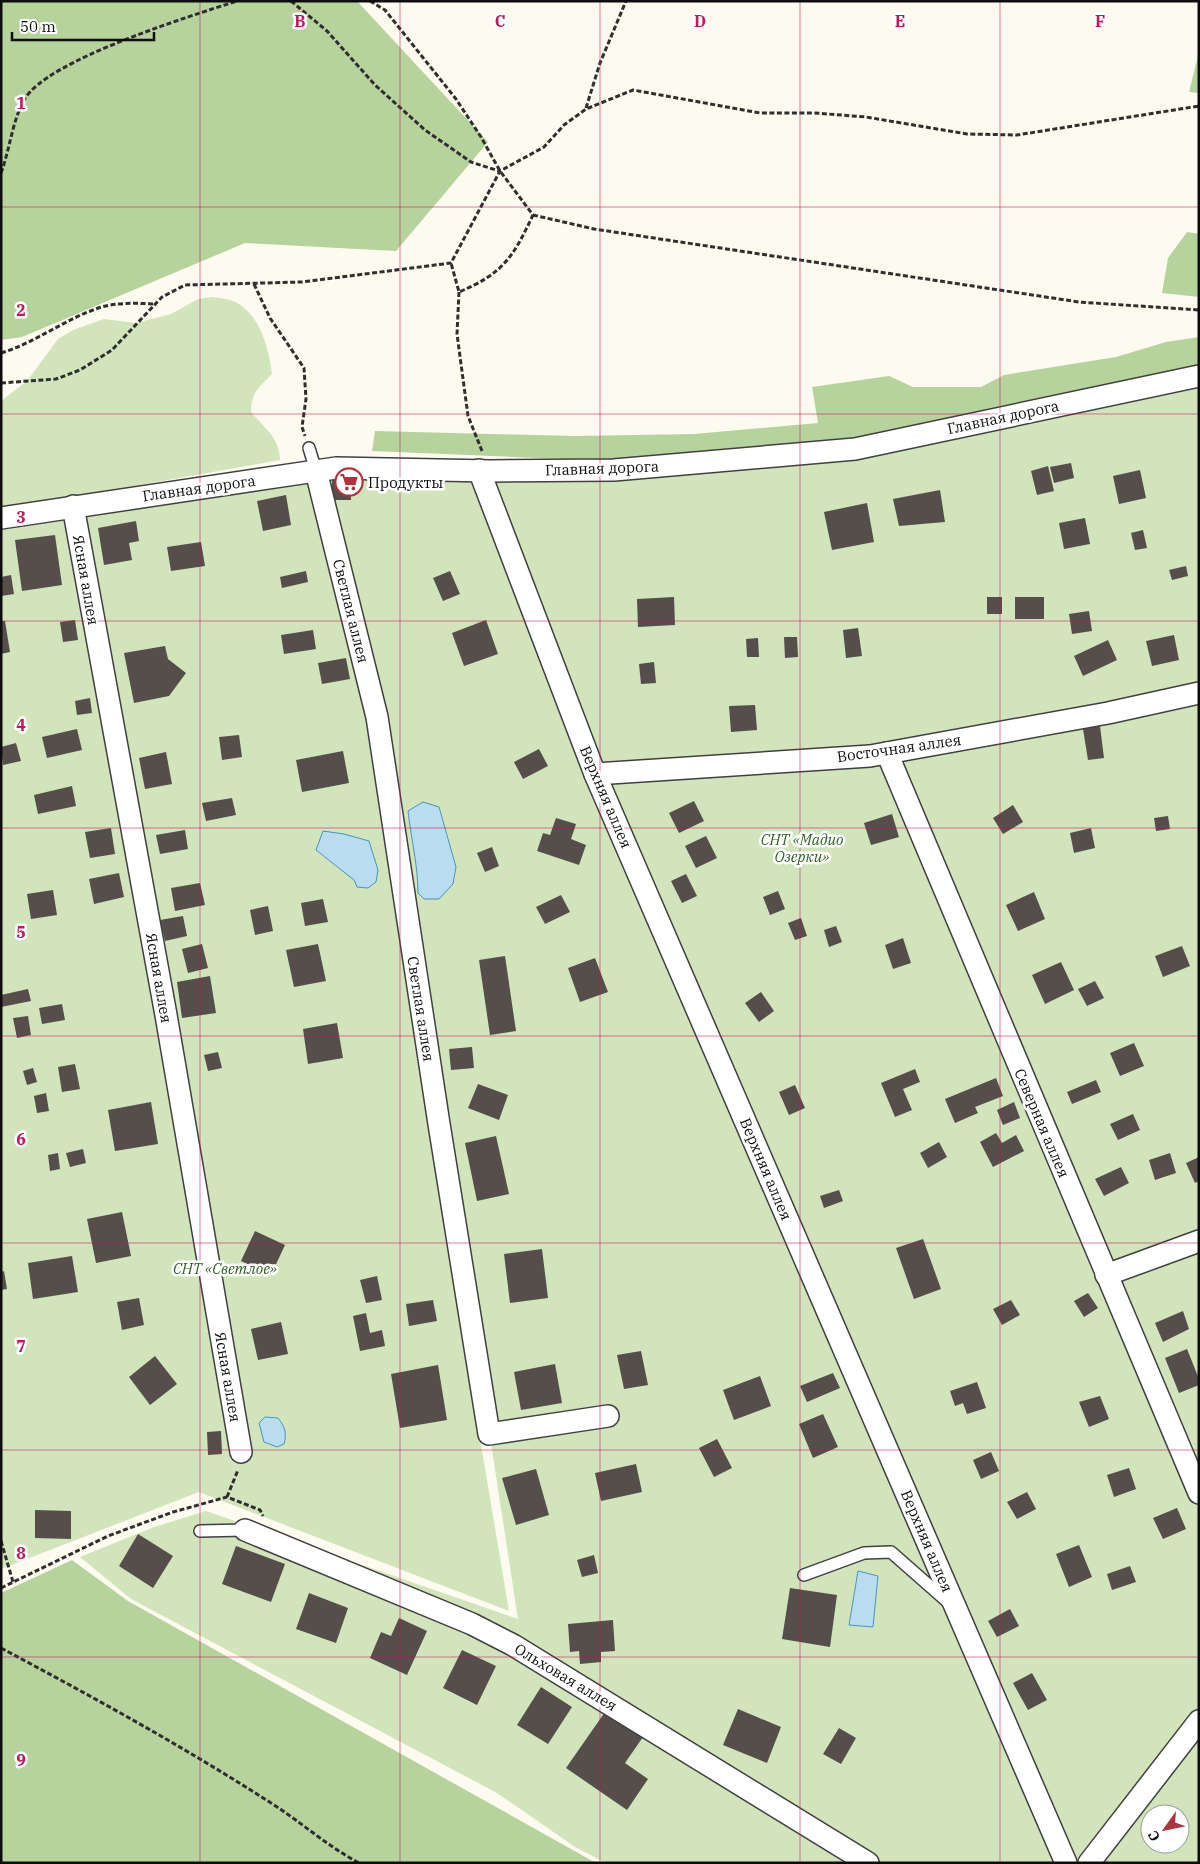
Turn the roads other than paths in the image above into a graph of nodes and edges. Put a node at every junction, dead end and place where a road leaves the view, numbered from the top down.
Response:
1 (1199, 376) edge
2 (308, 448) road end
3 (316, 470) junction
4 (485, 470) junction
5 (73, 506) junction
6 (1, 518) edge
7 (1199, 693) edge
8 (887, 753) junction
9 (595, 774) junction
10 (1199, 1241) edge
11 (1106, 1275) junction
12 (608, 1416) dead end
13 (241, 1452) road end
14 (1199, 1493) edge
15 (244, 1530) joint
16 (200, 1531) dead end
17 (804, 1575) dead end
18 (957, 1610) junction
19 (1199, 1721) edge
20 (868, 1863) edge
21 (1066, 1863) edge
22 (1089, 1863) edge

1 - 4 street, Главная дорога
2 - 3 lane
3 - 4 street, Главная дорога
3 - 5 street, Главная дорога
3 - 12 street, Светлая аллея
4 - 9 street, Верхняя аллея
5 - 6 street, Главная дорога
5 - 13 street, Ясная аллея
7 - 8 street, Восточная аллея
8 - 9 street, Восточная аллея
8 - 11 street, Северная аллея
9 - 18 street, Верхняя аллея
10 - 11 street
11 - 14 street, Северная аллея
15 - 16 lane
15 - 20 street, Ольховая аллея
17 - 18 lane
18 - 21 street, Верхняя аллея
19 - 22 street

